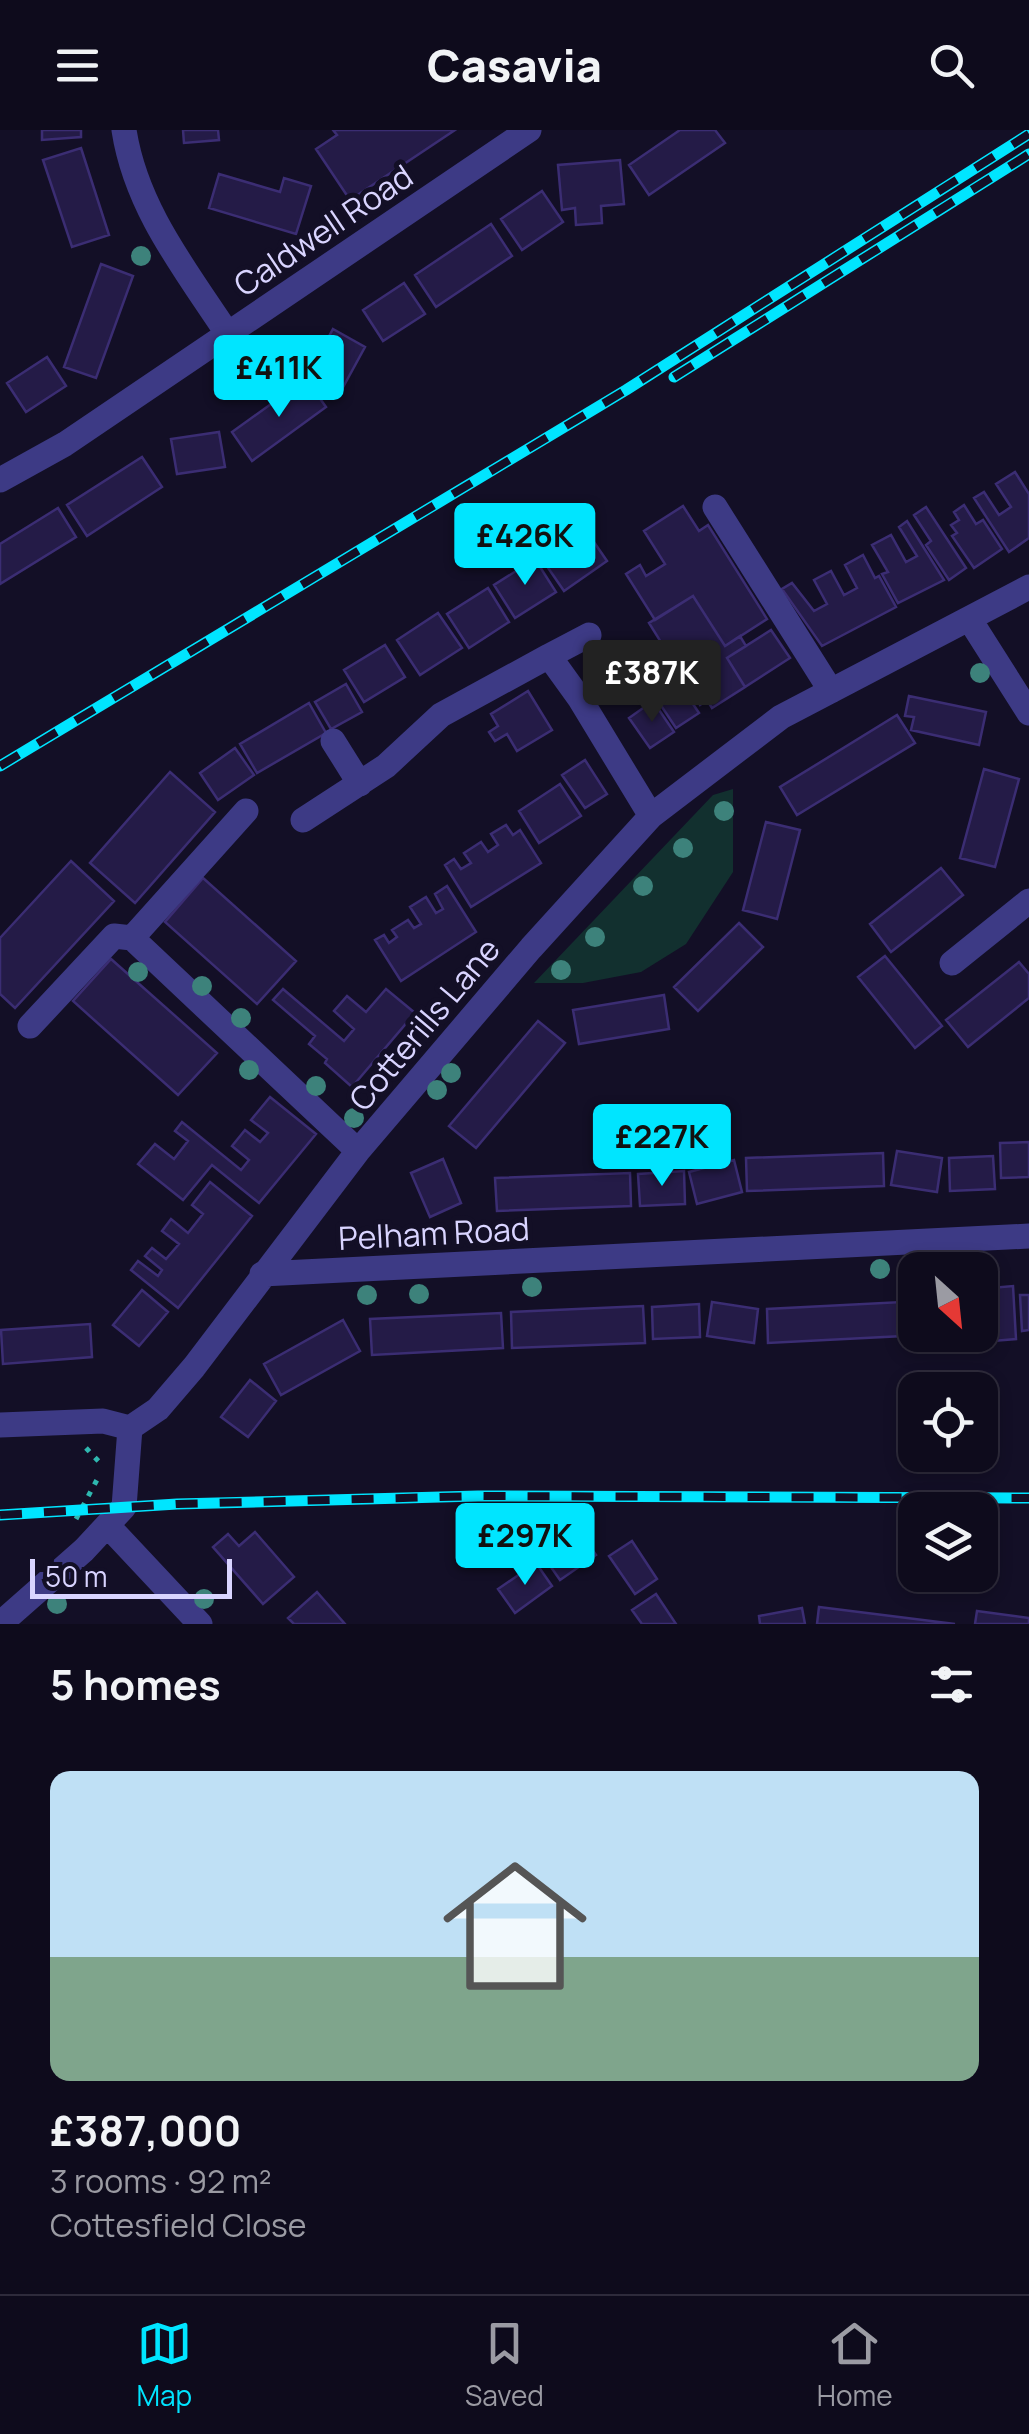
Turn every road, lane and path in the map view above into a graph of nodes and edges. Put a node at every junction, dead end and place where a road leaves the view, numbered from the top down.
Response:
1 (124, 130) edge
2 (529, 130) edge
3 (228, 333) junction
4 (0, 480) edge
5 (716, 506) dead end
6 (1029, 588) edge
7 (970, 620) junction
8 (590, 634) dead end
9 (549, 656) junction
10 (832, 691) junction
11 (1029, 712) edge
12 (333, 741) dead end
13 (360, 784) junction
14 (246, 811) dead end
15 (651, 816) junction
16 (304, 820) dead end
17 (1029, 901) edge
18 (132, 938) junction
19 (952, 963) dead end
20 (30, 1026) dead end
21 (358, 1151) junction
22 (1029, 1236) edge
23 (262, 1274) junction
24 (0, 1426) edge
25 (130, 1428) junction
26 (84, 1445) dead end
27 (108, 1527) junction
28 (63, 1531) dead end
29 (0, 1624) edge
30 (200, 1624) edge

1 - 3 street
2 - 3 street, Caldwell Road
3 - 4 street, Caldwell Road
5 - 10 street
6 - 7 street, Cotterills Lane
7 - 10 street, Cotterills Lane
7 - 11 street
8 - 9 street
9 - 13 street
9 - 15 street
10 - 15 street, Cotterills Lane
12 - 13 street
13 - 16 street
14 - 18 street
15 - 21 street, Cotterills Lane
17 - 19 street
18 - 20 street
18 - 21 street
21 - 23 street, Cotterills Lane
22 - 23 street, Pelham Road
23 - 25 street, Cotterills Lane
24 - 25 street
25 - 27 street
26 - 28 path
27 - 29 street
27 - 30 street

